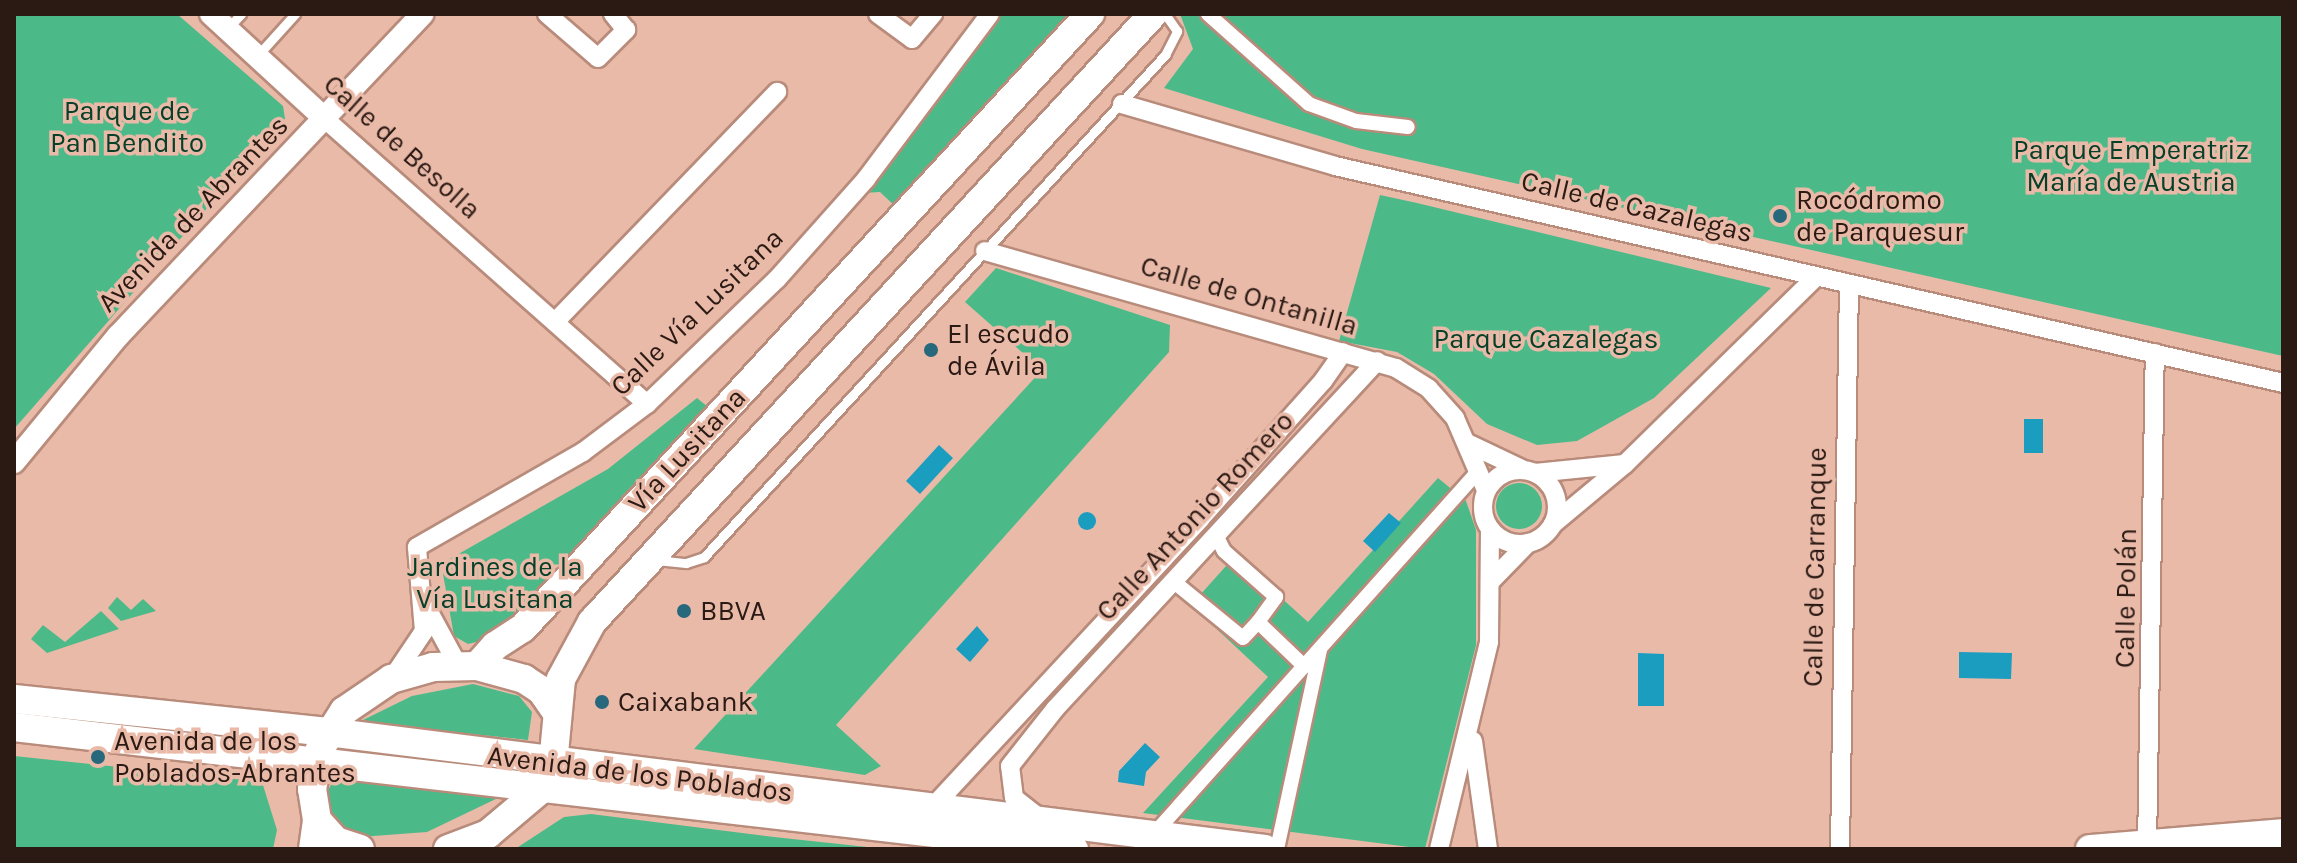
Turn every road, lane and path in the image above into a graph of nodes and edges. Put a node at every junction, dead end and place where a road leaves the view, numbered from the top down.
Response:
1 (295, 14) edge
2 (422, 14) edge
3 (547, 14) edge
4 (613, 14) edge
5 (878, 14) edge
6 (933, 14) edge
7 (990, 14) edge
8 (1090, 14) edge
9 (1153, 14) edge
10 (1165, 14) edge
11 (1208, 14) edge
12 (226, 19) edge
13 (257, 56) junction
14 (777, 92) dead end
15 (1122, 104) junction
16 (325, 119) junction
17 (1408, 127) dead end
18 (985, 251) junction
19 (1816, 277) junction
20 (1849, 285) junction
21 (555, 322) junction
22 (1343, 352) junction
23 (2155, 353) junction
24 (1377, 361) junction
25 (2283, 383) edge
26 (647, 404) junction
27 (1467, 443) junction
28 (18, 450) edge
29 (1625, 464) junction
30 (1529, 471) junction
31 (1478, 472) junction
32 (1486, 490) junction
33 (1553, 524) junction
34 (1490, 529) junction
35 (1216, 535) junction
36 (1528, 543) junction
37 (648, 560) junction
38 (1492, 580) junction
39 (1173, 581) junction
40 (423, 596) junction
41 (1258, 622) junction
42 (1320, 648) junction
43 (468, 666) junction
44 (1304, 666) junction
45 (391, 679) junction
46 (14, 699) edge
47 (555, 710) junction
48 (1474, 724) junction
49 (14, 727) edge
50 (328, 732) junction
51 (988, 748) junction
52 (553, 764) junction
53 (314, 765) junction
54 (1010, 766) junction
55 (539, 791) junction
56 (930, 810) junction
57 (317, 820) junction
58 (2283, 833) edge
59 (1153, 835) junction
60 (1039, 839) edge
61 (996, 844) edge
62 (2150, 847) edge
63 (313, 849) edge
64 (360, 849) edge
65 (448, 849) edge
66 (1074, 849) edge
67 (1265, 849) edge
68 (1277, 849) edge
69 (1439, 849) edge
70 (1488, 849) edge
71 (1840, 849) edge
72 (2090, 849) edge

1 - 13 lane
2 - 16 street, Avenida de Abrantes
3 - 4 street
5 - 6 street
7 - 26 street, Calle Vía Lusitana
8 - 43 main road, Vía Lusitana
9 - 37 main road, Vía Lusitana
10 - 15 lane
11 - 17 street
12 - 13 street, Calle de Besolla
13 - 16 street, Calle de Besolla
14 - 21 street
15 - 18 lane
15 - 19 street, Calle de Cazalegas
16 - 21 street, Calle de Besolla
16 - 28 street, Avenida de Abrantes
18 - 22 street, Calle de Ontanilla
18 - 37 lane
19 - 20 street, Calle de Cazalegas
19 - 29 street
20 - 23 street, Calle de Cazalegas
20 - 71 street, Calle de Carranque
21 - 26 street, Calle de Besolla
22 - 24 street, Calle de Ontanilla
22 - 51 street, Calle Antonio Romero
23 - 25 street, Calle de Cazalegas
23 - 62 street, Calle Polán
24 - 27 street, Calle de Ontanilla
24 - 35 street, Calle Antonio Romero
26 - 40 street, Calle Vía Lusitana
27 - 30 street
27 - 31 street, Calle de Ontanilla
29 - 30 street
29 - 33 street
30 - 32 street
30 - 33 street
31 - 32 street, Calle de Ontanilla
31 - 42 street
32 - 34 street
33 - 36 street
34 - 36 street
34 - 38 street
35 - 39 street, Calle Antonio Romero
35 - 41 street
36 - 38 street
37 - 47 main road, Vía Lusitana
38 - 48 street
39 - 41 street
39 - 54 street, Calle Antonio Romero
40 - 43 street, Calle Vía Lusitana
40 - 45 street, Calle Vía Lusitana
41 - 44 street
42 - 44 street
42 - 68 street
43 - 45 main road
43 - 47 main road
44 - 59 street
45 - 50 main road
46 - 50 main road, Avenida de los Poblados
47 - 52 main road, Vía Lusitana
48 - 69 street
48 - 70 street
49 - 53 main road, Avenida de los Poblados
50 - 52 main road, Avenida de los Poblados
50 - 53 main road
51 - 54 street
51 - 56 street, Calle Antonio Romero
52 - 55 main road, Vía Lusitana
52 - 56 main road, Avenida de los Poblados
53 - 55 main road, Avenida de los Poblados
53 - 57 main road
54 - 60 street
55 - 61 main road, Avenida de los Poblados
55 - 65 main road, Vía Lusitana
56 - 60 main road, Avenida de los Poblados
57 - 63 main road
57 - 64 main road
58 - 62 main road
59 - 60 main road, Avenida de los Poblados
59 - 67 main road, Avenida de los Poblados
60 - 61 main road, Avenida de los Poblados
60 - 66 main road, Avenida de los Poblados
62 - 72 main road

